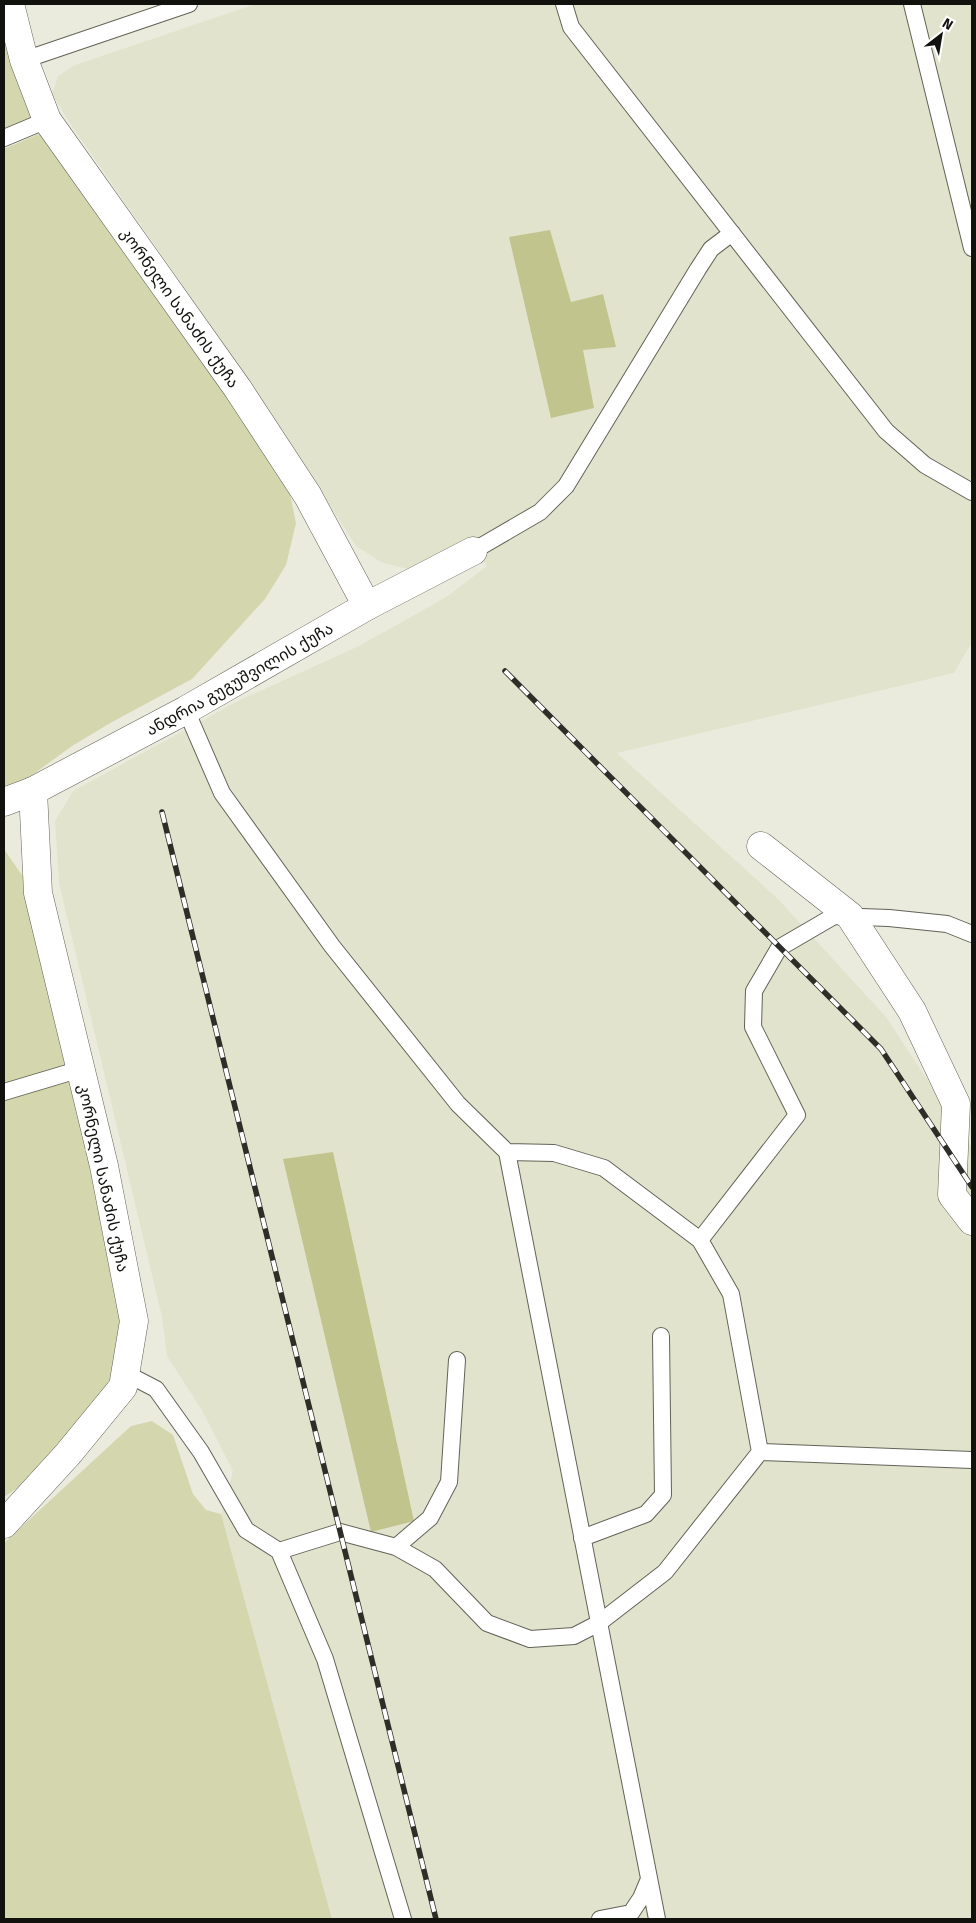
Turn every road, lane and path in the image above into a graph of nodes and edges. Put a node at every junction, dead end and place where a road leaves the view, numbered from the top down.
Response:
1 (10, 4) edge
2 (189, 4) edge
3 (564, 4) edge
4 (912, 4) edge
5 (24, 60) junction
6 (47, 120) junction
7 (4, 138) edge
8 (732, 233) junction
9 (972, 248) edge
10 (972, 492) edge
11 (473, 551) joint
12 (367, 606) junction
13 (186, 710) junction
14 (33, 791) junction
15 (4, 802) edge
16 (761, 846) dead end
17 (850, 916) junction
18 (972, 934) edge
19 (81, 1068) junction
20 (4, 1092) edge
21 (507, 1152) junction
22 (972, 1221) edge
23 (700, 1240) junction
24 (661, 1336) dead end
25 (457, 1360) dead end
26 (125, 1373) junction
27 (760, 1452) junction
28 (972, 1460) edge
29 (4, 1524) edge
30 (582, 1538) junction
31 (396, 1547) junction
32 (279, 1551) junction
33 (599, 1623) junction
34 (649, 1879) junction
35 (403, 1919) edge
36 (600, 1919) edge
37 (657, 1919) edge

1 - 5 street, კორნელი სანაძის ქუჩა
2 - 5 lane
3 - 8 lane
4 - 9 lane
5 - 6 street, კორნელი სანაძის ქუჩა
6 - 7 lane
6 - 12 street, კორნელი სანაძის ქუჩა
8 - 10 lane
8 - 11 lane
11 - 12 street, ანდრია გუგუშვილის ქუჩა
12 - 13 street, ანდრია გუგუშვილის ქუჩა
13 - 14 street, ანდრია გუგუშვილის ქუჩა
13 - 21 lane
14 - 15 street, ანდრია გუგუშვილის ქუჩა
14 - 19 street, კორნელი სანაძის ქუჩა
16 - 17 street
17 - 18 lane
17 - 22 street
17 - 23 lane
19 - 20 lane
19 - 26 street, კორნელი სანაძის ქუჩა
21 - 23 lane
21 - 30 lane
23 - 27 lane
24 - 30 lane
25 - 31 lane
26 - 29 street, კორნელი სანაძის ქუჩა
26 - 32 lane
27 - 28 lane
27 - 33 lane
30 - 33 lane
31 - 32 lane
31 - 33 lane
32 - 35 lane
33 - 34 lane
34 - 36 lane
34 - 37 lane

